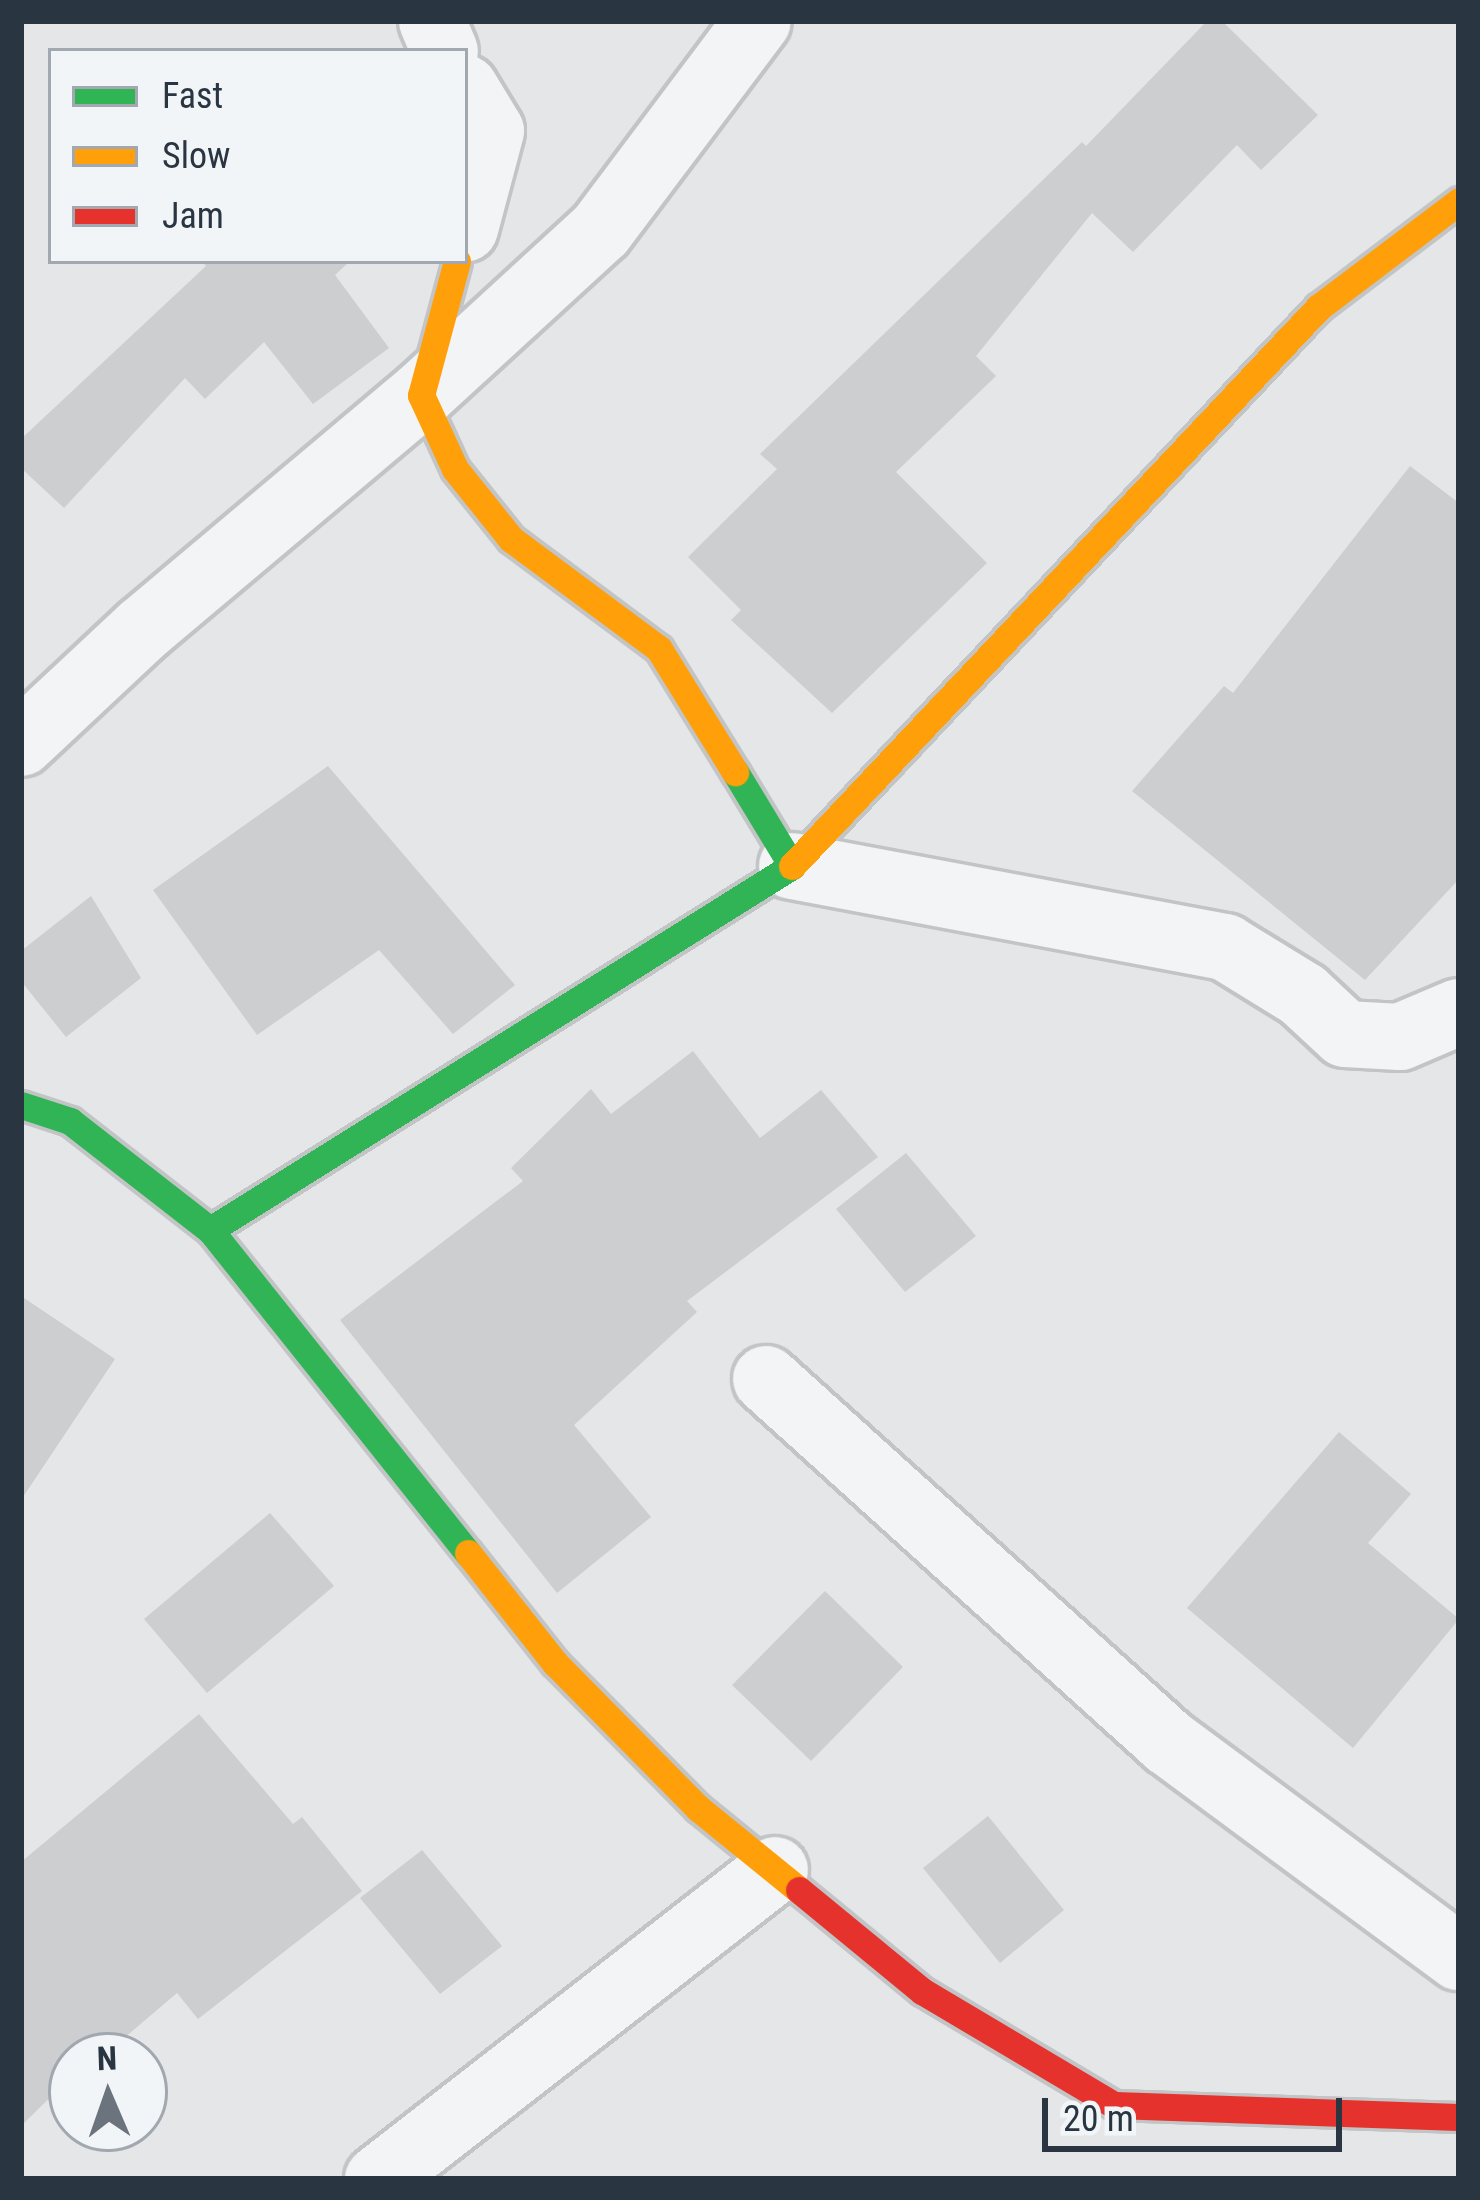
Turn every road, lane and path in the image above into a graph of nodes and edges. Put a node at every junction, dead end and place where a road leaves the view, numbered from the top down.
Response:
1 (758, 21) edge
2 (468, 93) edge
3 (1459, 201) edge
4 (468, 219) edge
5 (456, 264) edge
6 (421, 394) junction
7 (21, 743) edge
8 (792, 866) junction
9 (1459, 1012) edge
10 (21, 1106) edge
11 (210, 1230) junction
12 (766, 1379) dead end
13 (775, 1870) junction
14 (1451, 1937) edge
15 (1459, 2117) edge
16 (378, 2179) edge

1 - 6 street
2 - 4 street
3 - 8 street
5 - 6 street
6 - 7 street
6 - 8 street
8 - 9 street
8 - 11 street
10 - 11 street
11 - 13 street
12 - 14 street
13 - 15 street
13 - 16 street

